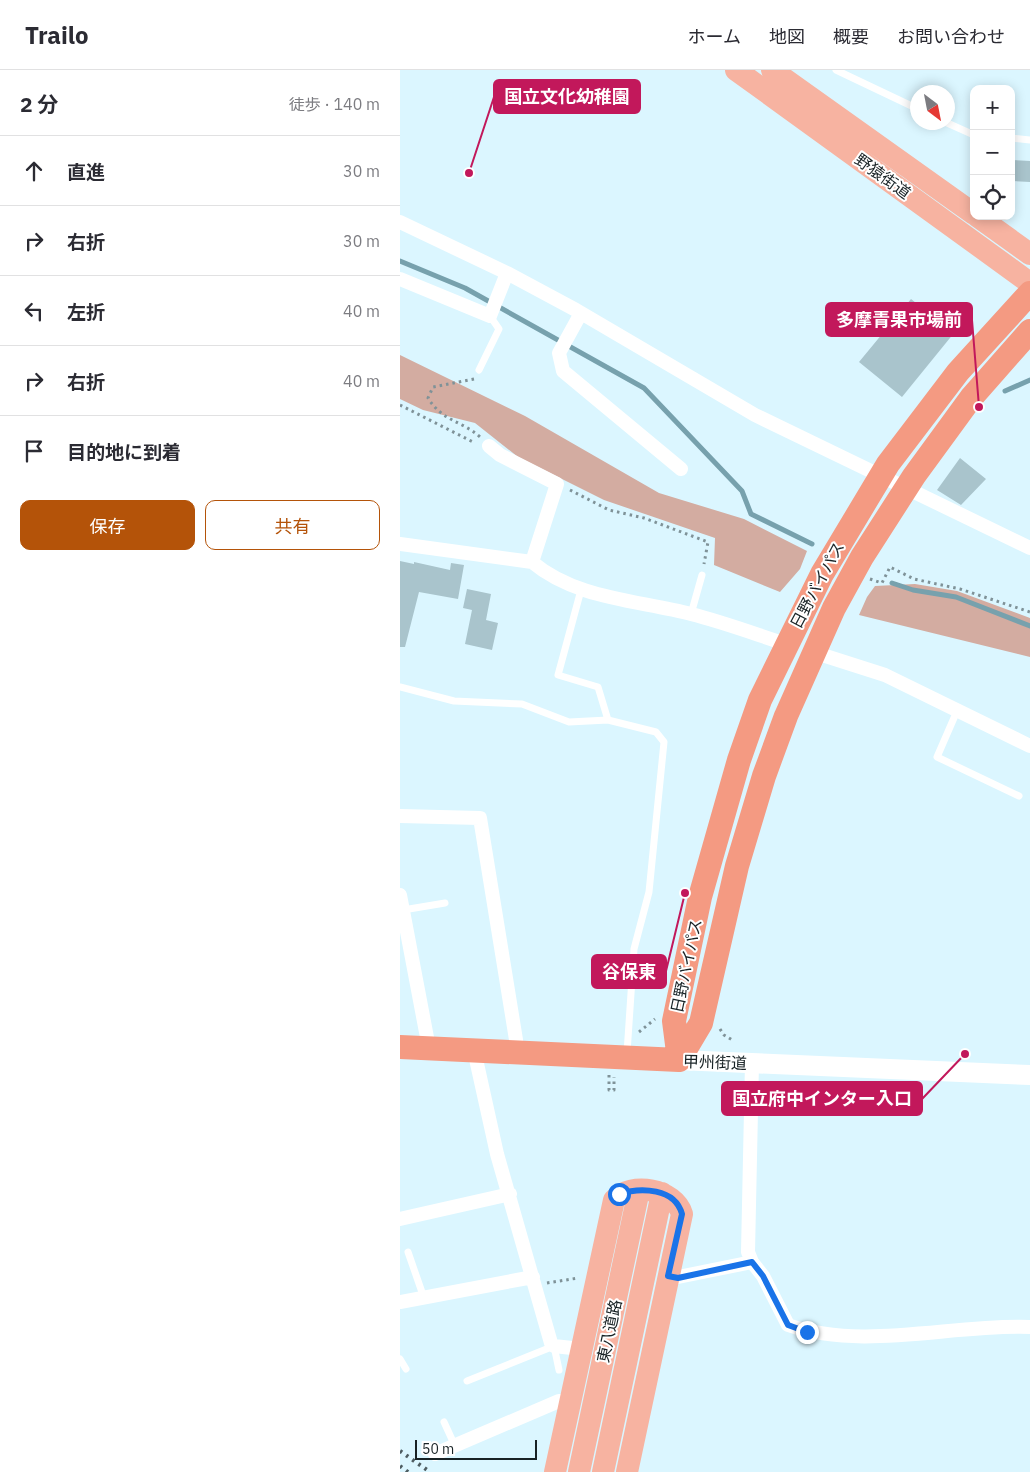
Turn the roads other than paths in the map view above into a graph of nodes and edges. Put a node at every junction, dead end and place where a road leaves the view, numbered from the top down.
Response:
1 (736, 70) edge
2 (772, 70) edge
3 (836, 70) edge
4 (910, 106) edge
5 (955, 126) edge
6 (970, 133) edge
7 (1015, 138) edge
8 (1030, 140) edge
9 (970, 211) edge
10 (983, 220) edge
11 (400, 222) edge
12 (1030, 254) edge
13 (507, 273) junction
14 (400, 279) edge
15 (1030, 282) edge
16 (1030, 293) edge
17 (491, 313) junction
18 (581, 313) junction
19 (1030, 331) edge
20 (479, 370) road end
21 (490, 446) road end
22 (681, 469) dead end
23 (400, 544) edge
24 (1030, 548) edge
25 (532, 562) junction
26 (702, 575) road end
27 (581, 590) junction
28 (691, 614) junction
29 (786, 644) junction
30 (813, 652) junction
31 (400, 687) edge
32 (957, 711) junction
33 (608, 720) junction
34 (1030, 746) edge
35 (1019, 796) dead end
36 (400, 816) edge
37 (400, 895) edge
38 (445, 903) dead end
39 (403, 910) junction
40 (400, 1047) edge
41 (429, 1048) junction
42 (474, 1050) junction
43 (518, 1052) junction
44 (679, 1060) junction
45 (752, 1063) junction
46 (620, 1067) junction
47 (1030, 1074) edge
48 (639, 1190) junction
49 (662, 1193) junction
50 (510, 1194) junction
51 (400, 1219) edge
52 (408, 1252) dead end
53 (752, 1262) junction
54 (668, 1276) junction
55 (535, 1282) junction
56 (424, 1298) junction
57 (400, 1302) edge
58 (1030, 1327) edge
59 (554, 1346) junction
60 (581, 1349) junction
61 (400, 1359) edge
62 (406, 1369) dead end
63 (559, 1370) dead end
64 (467, 1381) dead end
65 (570, 1403) junction
66 (444, 1422) dead end
67 (455, 1446) junction
68 (435, 1454) dead end
69 (554, 1472) edge
70 (579, 1472) edge
71 (603, 1472) edge
72 (627, 1472) edge

1 - 15 main road, 野猿街道
2 - 9 main road, 野猿街道
3 - 4 lane
5 - 6 lane
7 - 8 lane
10 - 12 main road
11 - 13 street
13 - 17 street
13 - 18 street
14 - 17 street
16 - 29 highway, 日野バイパス
17 - 20 lane
18 - 22 street
18 - 24 street
19 - 30 highway, 日野バイパス
21 - 25 street
23 - 25 street
25 - 27 street
26 - 28 lane
27 - 28 street
27 - 33 lane
28 - 29 street
29 - 44 highway, 日野バイパス
30 - 32 street
30 - 44 highway, 日野バイパス
31 - 33 lane
32 - 34 street
32 - 35 lane
33 - 46 lane
36 - 43 street
37 - 39 street
38 - 39 lane
39 - 41 street
40 - 41 highway, 甲州街道
41 - 42 highway, 甲州街道
42 - 43 highway, 甲州街道
42 - 50 street
43 - 46 highway, 甲州街道
44 - 45 main road, 甲州街道
44 - 46 highway, 甲州街道
45 - 47 main road, 甲州街道
45 - 53 street
48 - 49 main road
48 - 60 main road
48 - 70 main road, 東八道路
49 - 54 main road
49 - 71 main road, 東八道路
50 - 51 street
50 - 55 street
52 - 56 lane
53 - 54 street
53 - 58 street
54 - 72 main road
55 - 56 street
55 - 59 street
56 - 57 street
59 - 60 street
59 - 63 lane
59 - 64 lane
60 - 65 main road
61 - 62 lane
65 - 67 street
65 - 69 main road
66 - 67 lane
67 - 68 street

